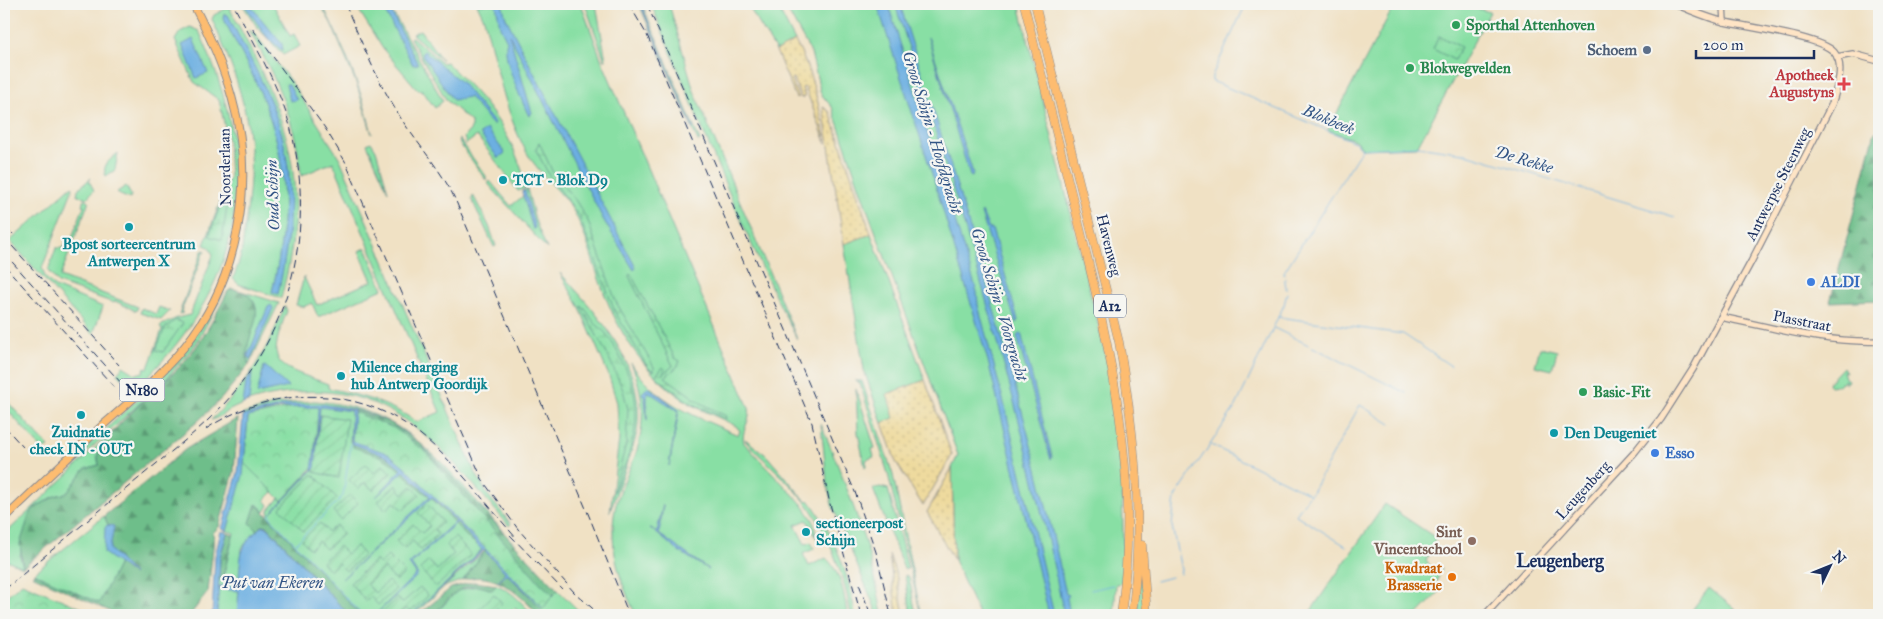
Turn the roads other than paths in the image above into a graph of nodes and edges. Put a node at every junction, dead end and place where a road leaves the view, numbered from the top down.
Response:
1 (193, 4) edge
2 (1024, 4) edge
3 (1035, 4) edge
4 (1674, 4) edge
5 (1722, 4) edge
6 (1724, 22) junction
7 (1837, 57) junction
8 (1879, 61) edge
9 (1721, 317) junction
10 (1879, 341) edge
11 (1689, 373) joint
12 (1137, 466) junction
13 (4, 519) edge
14 (1121, 615) edge
15 (1132, 615) edge
16 (1147, 615) edge
17 (1485, 615) edge

1 - 13 main road, Noorderlaan / N180
2 - 14 highway, Havenweg / A12
3 - 12 highway, Havenweg / A12
4 - 6 main road
5 - 6 main road
6 - 7 main road
7 - 8 main road
7 - 9 main road, Antwerpse Steenweg
9 - 10 main road, Plasstraat
9 - 11 main road, Antwerpse Steenweg
11 - 17 main road, Leugenberg
12 - 15 highway, Havenweg / A12
12 - 16 highway

